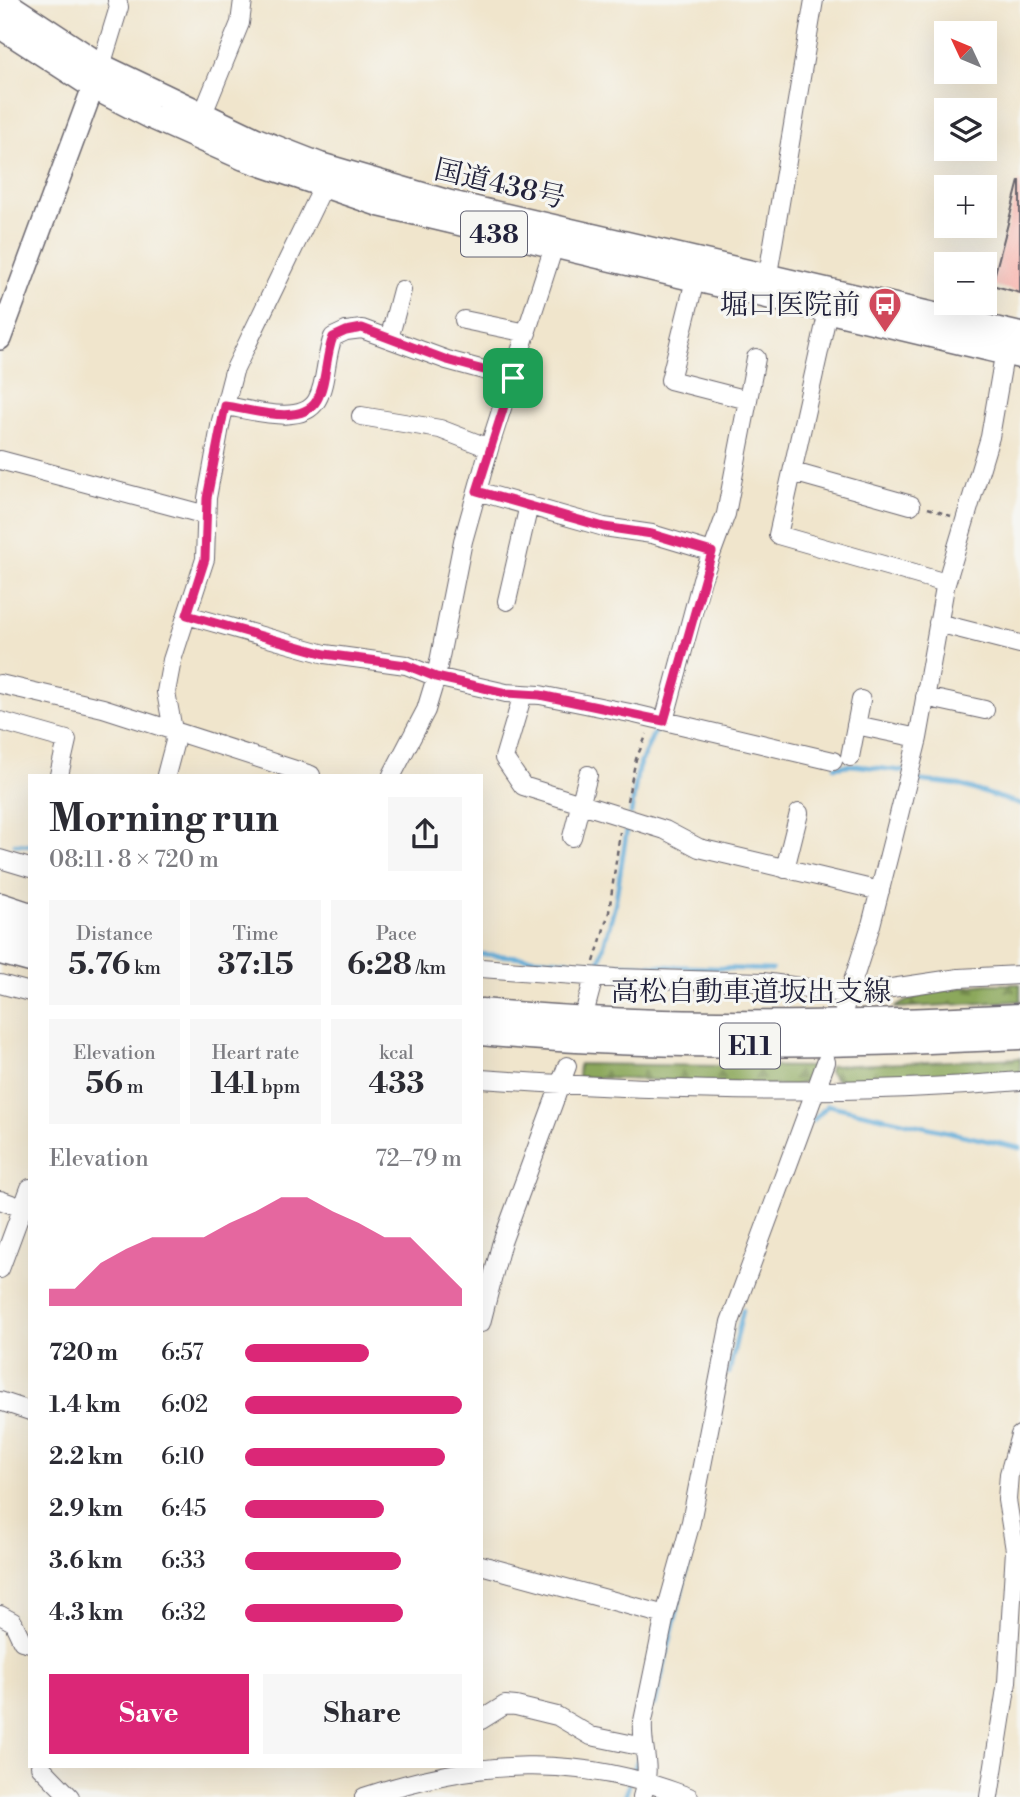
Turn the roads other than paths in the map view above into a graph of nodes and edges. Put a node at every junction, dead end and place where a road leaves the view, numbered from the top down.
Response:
1 (1, 0) edge
2 (117, 0) edge
3 (243, 0) edge
4 (814, 0) edge
5 (0, 26) edge
6 (98, 76) junction
7 (202, 116) junction
8 (328, 177) junction
9 (557, 238) junction
10 (697, 269) junction
11 (766, 285) junction
12 (402, 290) dead end
13 (830, 301) junction
14 (464, 320) dead end
15 (2, 328) edge
16 (527, 333) junction
17 (389, 339) junction
18 (1013, 344) edge
19 (756, 358) dead end
20 (513, 378) junction
21 (748, 400) junction
22 (225, 406) junction
23 (361, 416) dead end
24 (489, 448) junction
25 (0, 460) edge
26 (793, 471) junction
27 (477, 491) junction
28 (529, 505) junction
29 (911, 505) road end
30 (206, 515) junction
31 (712, 552) junction
32 (946, 583) junction
33 (507, 601) dead end
34 (187, 615) junction
35 (938, 623) junction
36 (1020, 644) edge
37 (436, 677) junction
38 (0, 684) edge
39 (523, 694) junction
40 (925, 697) junction
41 (861, 701) dead end
42 (985, 710) dead end
43 (659, 720) junction
44 (0, 721) edge
45 (856, 725) junction
46 (173, 731) junction
47 (918, 738) junction
48 (59, 774) edge
49 (166, 774) edge
50 (309, 774) edge
51 (393, 774) edge
52 (588, 775) dead end
53 (580, 806) junction
54 (799, 813) dead end
55 (572, 837) dead end
56 (0, 859) edge
57 (28, 867) edge
58 (785, 869) junction
59 (880, 891) junction
60 (0, 905) edge
61 (28, 914) edge
62 (0, 929) edge
63 (28, 937) edge
64 (0, 952) edge
65 (28, 959) edge
66 (483, 968) edge
67 (594, 968) junction
68 (1020, 975) edge
69 (0, 984) edge
70 (28, 991) edge
71 (847, 1001) junction
72 (586, 1007) dead end
73 (483, 1011) edge
74 (1020, 1016) edge
75 (483, 1033) edge
76 (1020, 1037) edge
77 (826, 1062) dead end
78 (567, 1066) dead end
79 (483, 1079) edge
80 (1020, 1081) edge
81 (561, 1085) junction
82 (816, 1089) junction
83 (28, 1197) edge
84 (0, 1200) edge
85 (24, 1215) edge
86 (0, 1269) edge
87 (483, 1316) edge
88 (0, 1401) edge
89 (28, 1410) edge
90 (1020, 1435) edge
91 (483, 1566) edge
92 (0, 1615) edge
93 (665, 1615) junction
94 (28, 1642) edge
95 (483, 1719) edge
96 (644, 1747) junction
97 (483, 1767) edge
98 (42, 1768) edge
99 (475, 1768) edge
100 (639, 1785) edge
101 (70, 1797) edge
102 (364, 1797) edge
103 (689, 1797) edge
104 (989, 1797) edge

1 - 6 highway, 国道438号 / 438
2 - 6 street
3 - 7 street
4 - 11 street
5 - 6 highway, 国道438号 / 438
6 - 7 highway, 国道438号 / 438
6 - 8 highway, 国道438号 / 438
6 - 15 main road
7 - 8 highway, 国道438号 / 438
8 - 9 highway, 国道438号 / 438
8 - 22 street
9 - 10 highway, 国道438号 / 438
9 - 16 street
10 - 11 highway, 国道438号 / 438
10 - 21 street
11 - 13 highway, 国道438号 / 438
12 - 17 street
13 - 18 highway, 国道438号 / 438
13 - 26 street
14 - 16 street
16 - 20 street
17 - 20 street
17 - 22 street
18 - 32 street
19 - 21 street
20 - 24 street
21 - 31 street
22 - 30 street
23 - 24 street
24 - 27 street
25 - 30 street
26 - 29 street
26 - 32 street
27 - 28 street
27 - 37 street
28 - 31 street
28 - 33 street
30 - 34 street
31 - 43 street
32 - 35 street
34 - 37 street
34 - 46 street
35 - 36 street
35 - 40 street
37 - 39 street
37 - 51 street
38 - 46 street
39 - 43 street
39 - 53 street
40 - 42 street
40 - 47 street
41 - 45 street
43 - 45 street
44 - 48 street
45 - 47 street
46 - 49 street
46 - 50 street
47 - 59 street
52 - 53 street
53 - 55 street
53 - 58 street
54 - 58 street
56 - 57 street
58 - 59 street
59 - 71 street
60 - 61 highway
62 - 63 highway
64 - 65 highway
66 - 67 street
67 - 71 street
67 - 72 street
68 - 71 street
69 - 70 street
73 - 74 highway, 高松自動車道坂出支線 / E11
75 - 76 highway, 高松自動車道坂出支線 / E11
77 - 82 street
78 - 81 street
79 - 81 street
80 - 82 street
81 - 82 street
81 - 87 street
82 - 93 street
83 - 85 street
84 - 85 street
85 - 86 street
88 - 89 street
90 - 104 street
91 - 93 street
92 - 94 street
93 - 96 street
95 - 96 street
96 - 100 street
97 - 100 street
98 - 101 street
99 - 102 street
100 - 103 street

